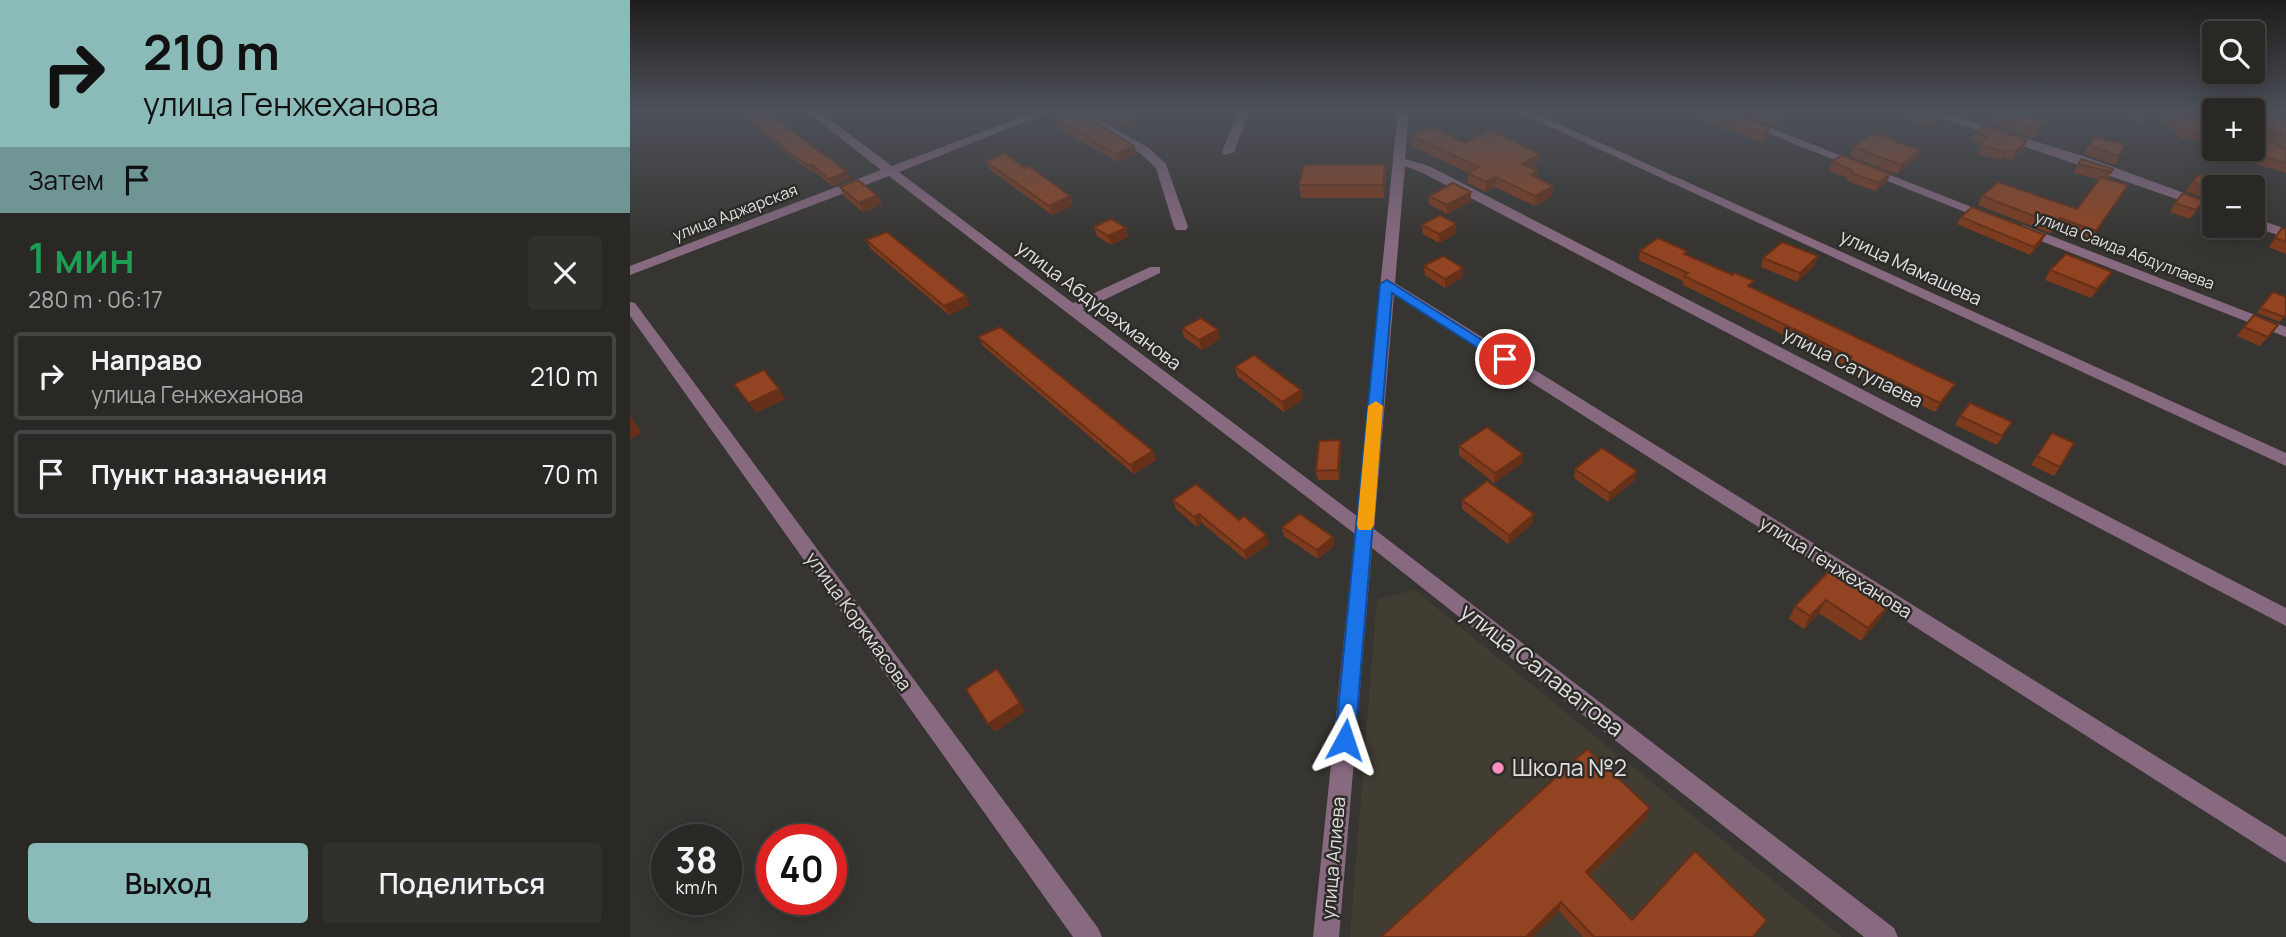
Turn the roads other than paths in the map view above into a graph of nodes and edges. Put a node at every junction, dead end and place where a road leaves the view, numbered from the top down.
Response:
1 (869, 154) edge
2 (934, 154) edge
3 (1148, 154) edge
4 (1399, 154) edge
5 (1616, 154) edge
6 (1829, 154) edge
7 (2062, 154) edge
8 (1398, 160) junction
9 (891, 170) junction
10 (2202, 204) edge
11 (2265, 226) edge
12 (1181, 227) dead end
13 (2286, 234) edge
14 (1155, 270) dead end
15 (630, 271) edge
16 (1387, 284) junction
17 (630, 306) edge
18 (1072, 309) junction
19 (2286, 332) edge
20 (2286, 460) edge
21 (1365, 532) junction
22 (2286, 618) edge
23 (2286, 850) edge
24 (1089, 937) edge
25 (1326, 937) edge
26 (1885, 937) edge

1 - 9 street, улица Абдурахманова
2 - 9 street, улица Аджарская
3 - 12 street
4 - 8 street, улица Алиева
5 - 20 street, улица Мамашева
6 - 19 street, улица Саида Абдуллаева
7 - 10 street
8 - 16 street, улица Алиева
8 - 22 street, улица Сатулаева
9 - 15 street, улица Аджарская
9 - 18 street, улица Абдурахманова
11 - 13 street
14 - 18 street
16 - 21 street, улица Алиева
16 - 23 street, улица Генжеханова
17 - 24 street, улица Коркмасова
18 - 21 street, улица Абдурахманова
21 - 25 street, улица Алиева
21 - 26 street, улица Салаватова

